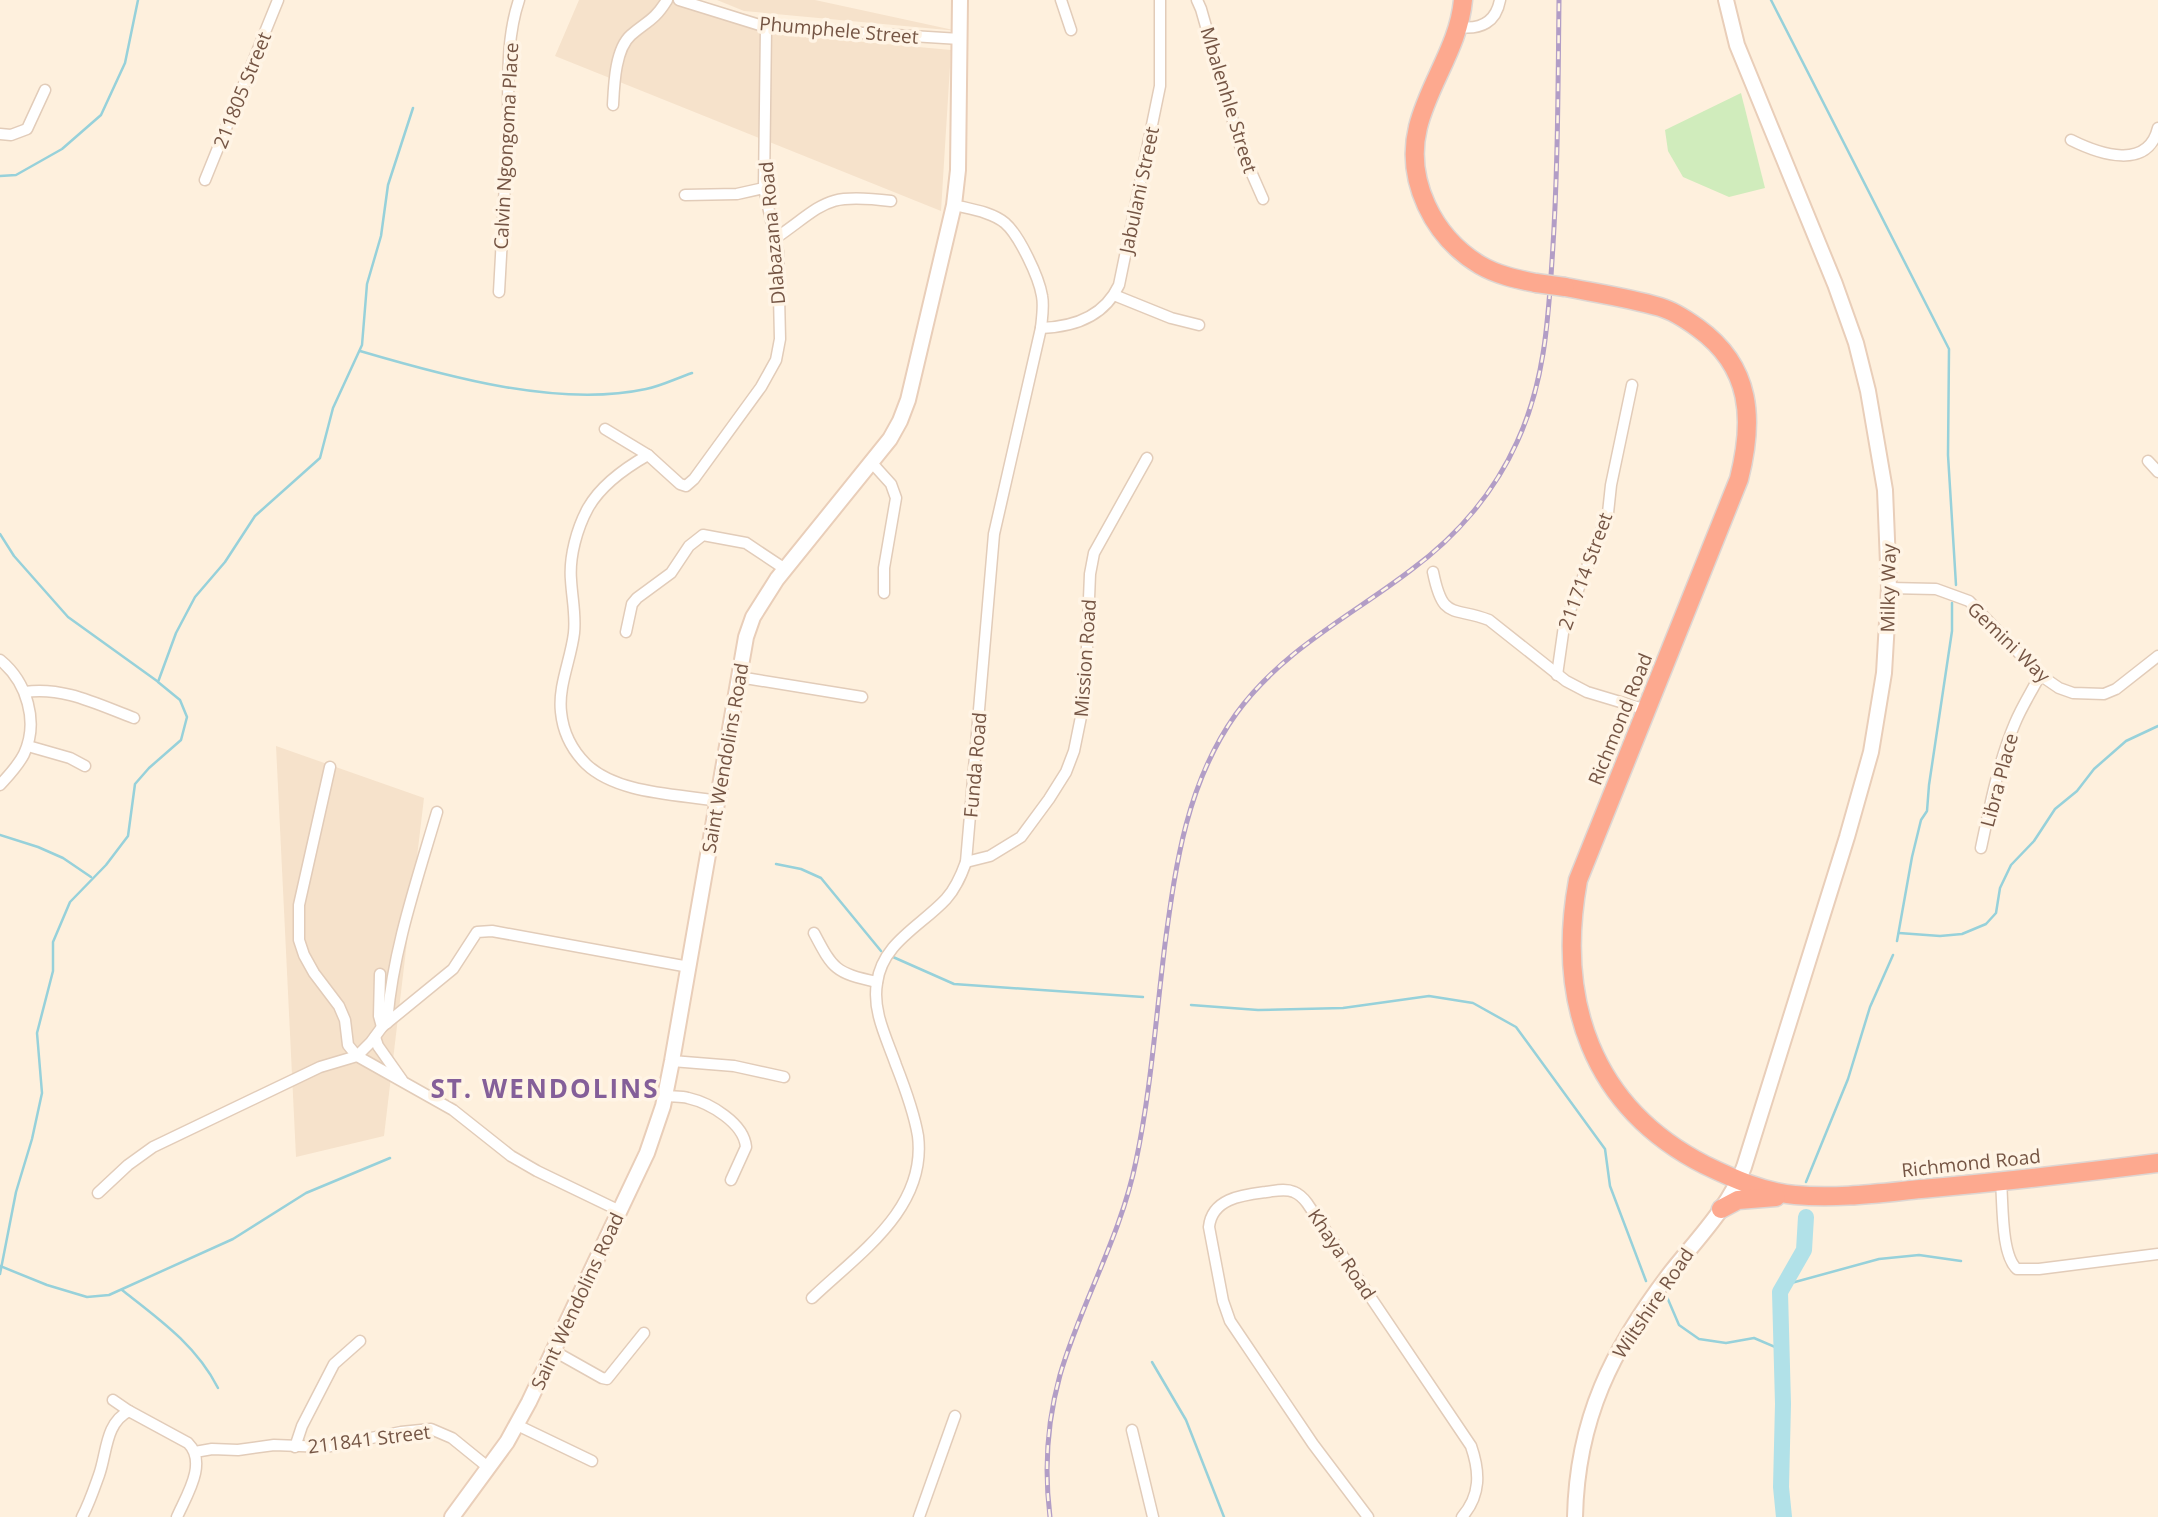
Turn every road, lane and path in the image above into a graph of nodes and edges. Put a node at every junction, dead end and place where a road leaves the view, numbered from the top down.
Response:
1 (278, 0) edge
2 (519, 0) edge
3 (667, 0) edge
4 (679, 0) edge
5 (960, 0) edge
6 (1061, 0) edge
7 (1160, 0) edge
8 (1197, 0) edge
9 (1463, 0) edge
10 (1500, 0) edge
11 (1726, 0) edge
12 (766, 27) junction
13 (1459, 27) junction
14 (1071, 30) dead end
15 (960, 38) junction
16 (46, 90) dead end
17 (613, 105) dead end
18 (2158, 128) edge
19 (0, 134) edge
20 (2071, 140) dead end
21 (205, 180) dead end
22 (764, 188) junction
23 (685, 195) dead end
24 (1263, 199) dead end
25 (891, 201) dead end
26 (954, 205) junction
27 (776, 238) junction
28 (499, 292) dead end
29 (1114, 295) junction
30 (1199, 325) dead end
31 (1041, 328) junction
32 (1632, 385) dead end
33 (605, 429) dead end
34 (648, 455) junction
35 (1147, 458) dead end
36 (2148, 461) dead end
37 (872, 463) junction
38 (2158, 472) edge
39 (785, 569) junction
40 (1433, 572) dead end
41 (1889, 588) junction
42 (884, 593) dead end
43 (626, 632) dead end
44 (2158, 656) edge
45 (0, 660) edge
46 (1557, 674) junction
47 (2040, 675) junction
48 (739, 677) junction
49 (25, 692) junction
50 (862, 697) dead end
51 (1648, 710) junction
52 (134, 719) dead end
53 (28, 746) junction
54 (85, 766) dead end
55 (330, 767) dead end
56 (0, 785) edge
57 (718, 801) junction
58 (437, 812) dead end
59 (1981, 848) dead end
60 (967, 862) junction
61 (814, 933) dead end
62 (689, 967) junction
63 (380, 974) dead end
64 (877, 982) junction
65 (384, 1025) junction
66 (375, 1037) junction
67 (357, 1056) junction
68 (672, 1061) junction
69 (784, 1077) dead end
70 (402, 1080) junction
71 (666, 1096) junction
72 (2158, 1163) edge
73 (731, 1180) dead end
74 (1738, 1182) junction
75 (2001, 1182) junction
76 (98, 1193) dead end
77 (1794, 1195) junction
78 (1721, 1209) junction
79 (620, 1210) junction
80 (2158, 1254) edge
81 (811, 1298) dead end
82 (644, 1333) dead end
83 (360, 1341) dead end
84 (554, 1351) junction
85 (113, 1400) dead end
86 (129, 1411) junction
87 (955, 1416) dead end
88 (517, 1424) junction
89 (1133, 1436) dead end
90 (295, 1447) junction
91 (195, 1452) junction
92 (592, 1461) dead end
93 (489, 1468) junction
94 (82, 1517) edge
95 (177, 1517) edge
96 (452, 1517) edge
97 (919, 1517) edge
98 (1153, 1517) edge
99 (1368, 1517) edge
100 (1462, 1517) edge
101 (1575, 1517) edge

1 - 21 street, 211805 Street
2 - 28 street, Calvin Ngongoma Place
3 - 17 street
4 - 12 street, Phumphele Street
5 - 15 street, Saint Wendolins Road
6 - 14 street
7 - 29 street, Jabulani Street
8 - 24 street, Mbalenhle Street
9 - 13 highway, Richmond Road
10 - 13 street
11 - 41 street, Milky Way
12 - 15 street, Phumphele Street
12 - 22 street, Dlabazana Road
13 - 51 highway, Richmond Road, bridge
15 - 26 street, Saint Wendolins Road
16 - 19 street
18 - 20 street
22 - 23 street
22 - 27 street, Dlabazana Road
25 - 27 street
26 - 31 street, Funda Road
26 - 37 street, Saint Wendolins Road
27 - 34 street, Dlabazana Road
29 - 30 street
29 - 31 street, Jabulani Street
31 - 60 street, Funda Road
32 - 46 street, 211714 Street
33 - 34 street
34 - 57 street
35 - 60 street, Mission Road
36 - 38 street
37 - 39 street, Saint Wendolins Road
37 - 42 street
39 - 43 street
39 - 48 street, Saint Wendolins Road
40 - 46 street
41 - 47 street, Gemini Way
41 - 74 street, Milky Way
44 - 47 street, Gemini Way
45 - 49 street
46 - 51 street
47 - 59 street, Libra Place
48 - 50 street
48 - 57 street, Saint Wendolins Road
49 - 52 street
49 - 53 street
51 - 74 highway, Richmond Road
53 - 54 street
53 - 56 street
55 - 67 street
57 - 62 street, Saint Wendolins Road
58 - 65 street
60 - 64 street, Funda Road
61 - 64 street
62 - 65 street
62 - 68 street, Saint Wendolins Road
63 - 65 street
64 - 81 street, Funda Road
65 - 66 street
66 - 67 street
66 - 70 street
67 - 70 street
67 - 76 street
68 - 69 street
68 - 71 street, Saint Wendolins Road
70 - 79 street
71 - 73 street
71 - 79 street, Saint Wendolins Road
72 - 75 highway, Richmond Road
74 - 77 highway, Richmond Road
74 - 78 street, Wiltshire Road
75 - 77 highway, Richmond Road
75 - 80 street
77 - 78 highway
78 - 101 street, Wiltshire Road
79 - 84 street, Saint Wendolins Road
82 - 84 street
83 - 90 street
84 - 88 street, Saint Wendolins Road
85 - 86 street
86 - 91 street
86 - 94 street
87 - 97 street
88 - 92 street
88 - 93 street, Saint Wendolins Road
89 - 98 street
90 - 91 street, 211841 Street
90 - 93 street, 211841 Street
91 - 95 street
93 - 96 street, Saint Wendolins Road
99 - 100 street, Khaya Road

